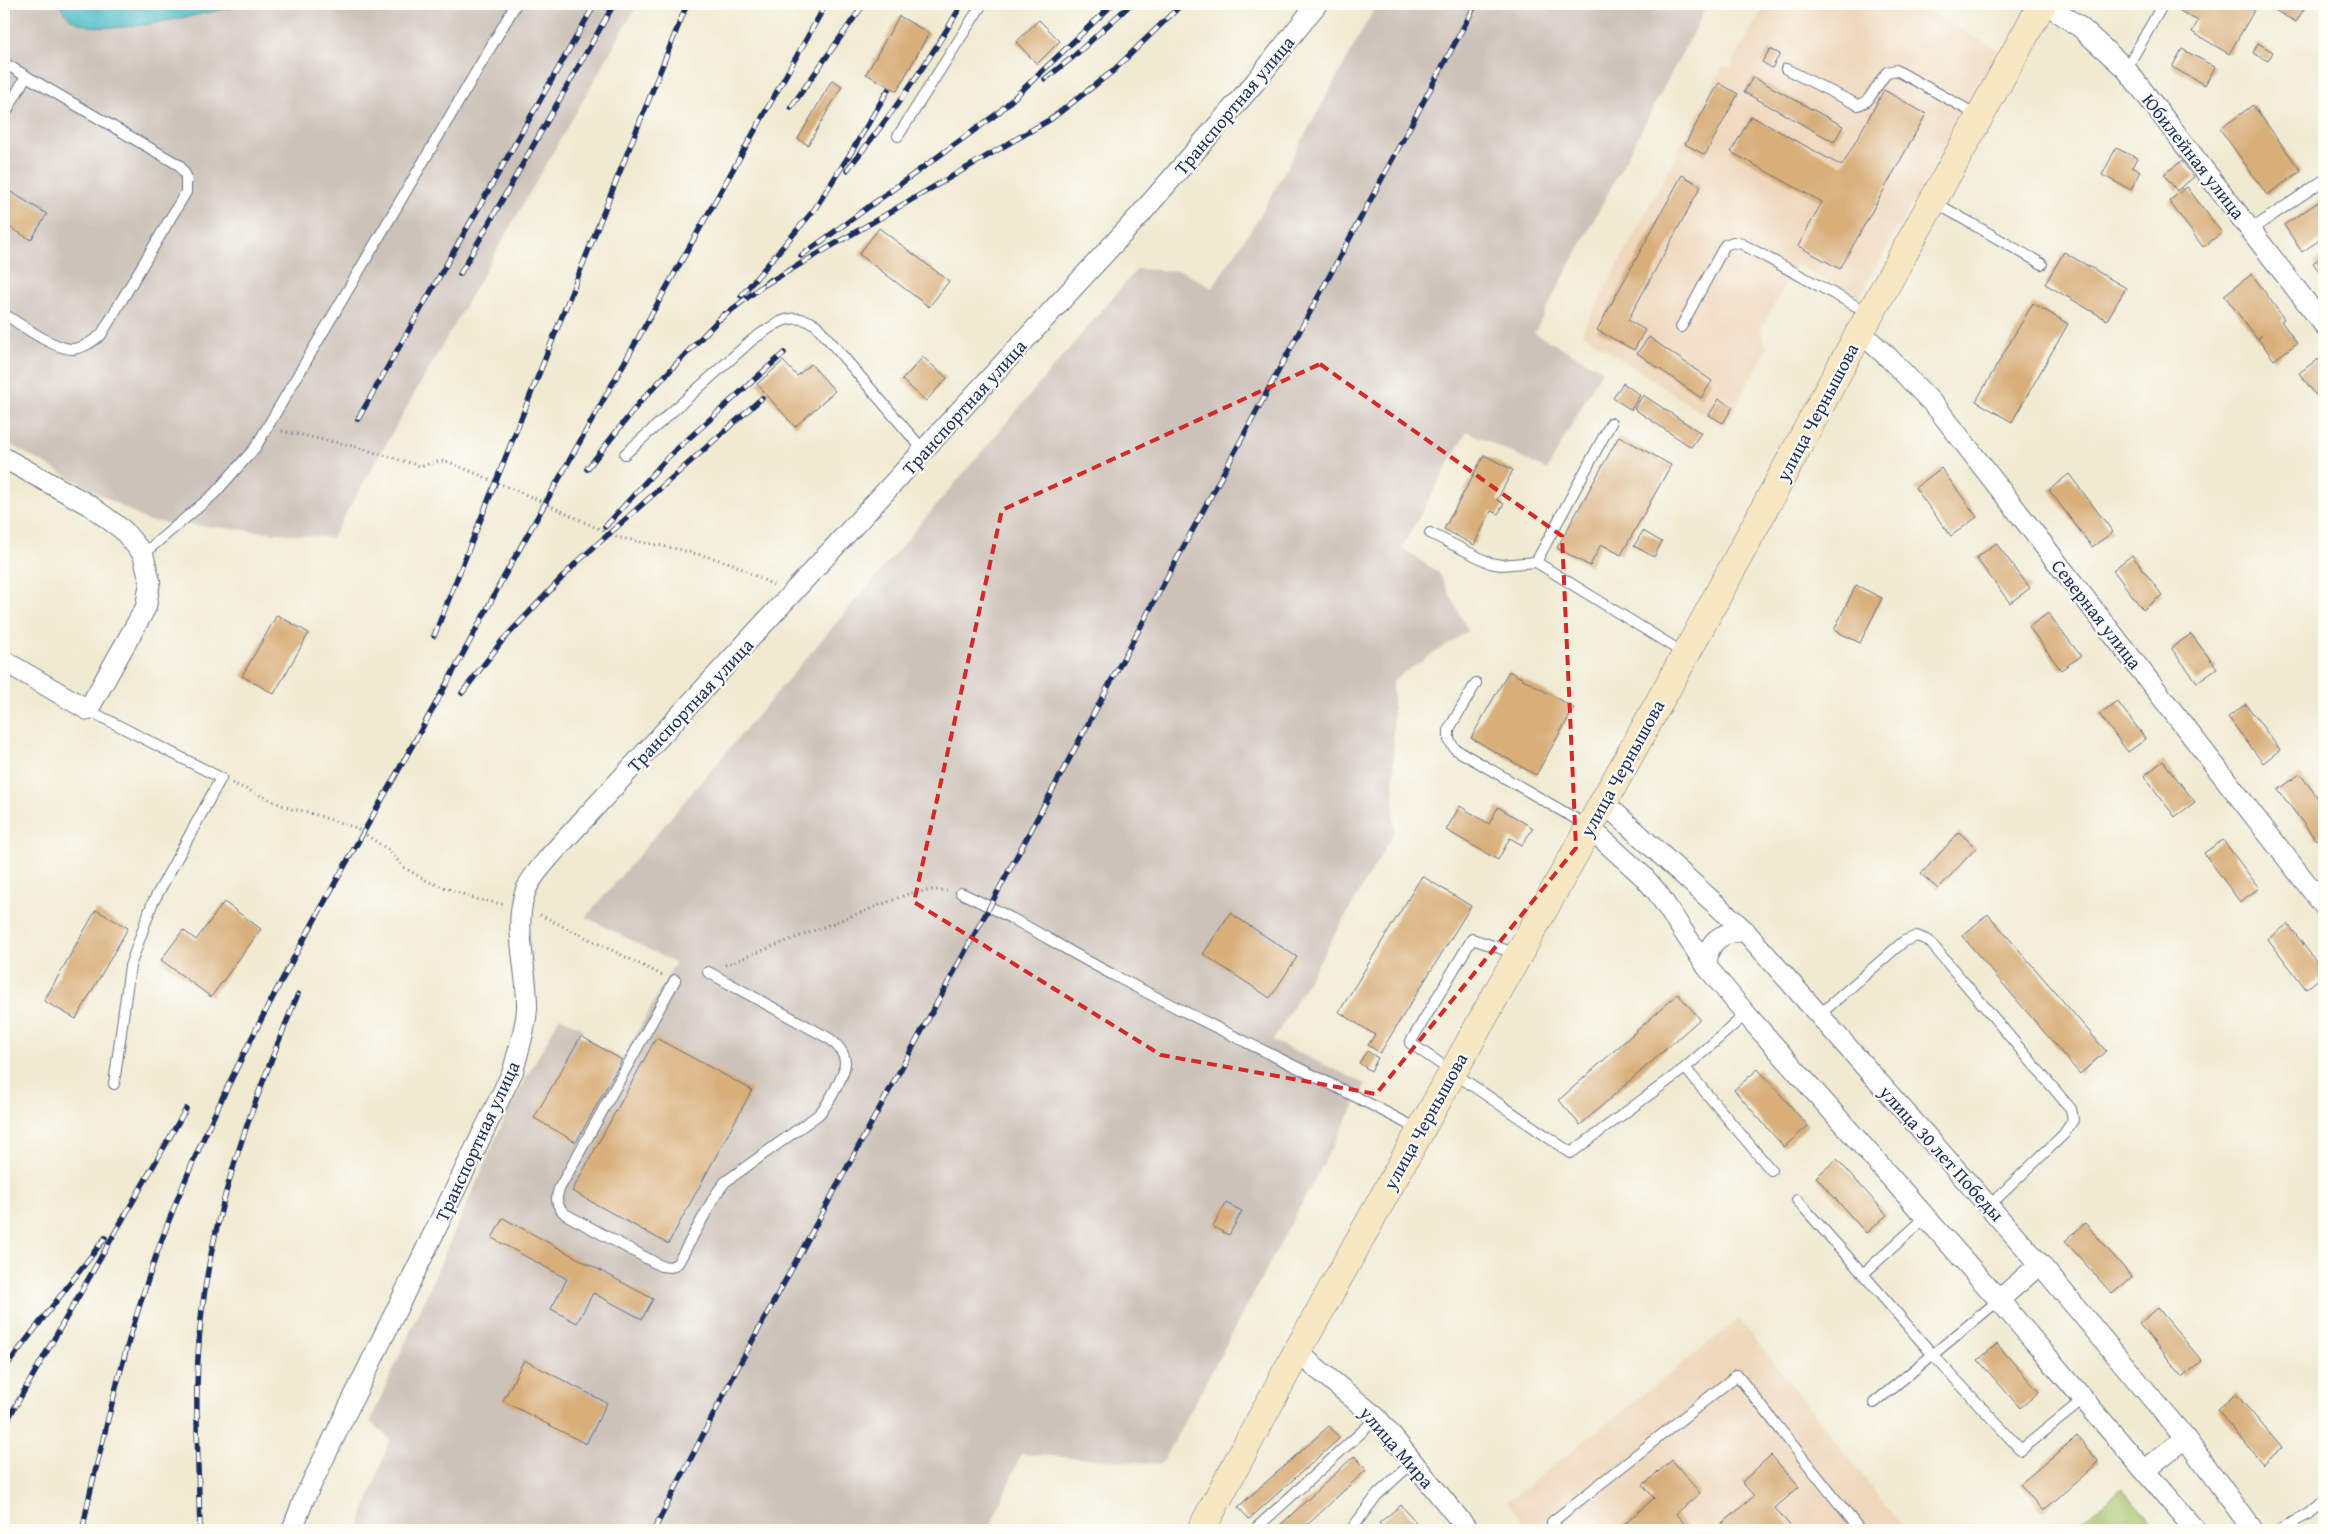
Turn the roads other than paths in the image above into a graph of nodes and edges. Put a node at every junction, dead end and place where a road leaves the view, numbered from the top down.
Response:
1 (516, 4) edge
2 (982, 4) edge
3 (1317, 4) edge
4 (2042, 4) edge
5 (2047, 4) edge
6 (2163, 4) edge
7 (4, 63) edge
8 (1786, 69) dead end
9 (2126, 69) junction
10 (26, 76) junction
11 (4, 116) edge
12 (1980, 116) junction
13 (898, 136) dead end
14 (2324, 180) edge
15 (1934, 202) junction
16 (2252, 229) junction
17 (2042, 264) dead end
18 (4, 314) edge
19 (1865, 323) junction
20 (2324, 325) edge
21 (1681, 327) dead end
22 (1611, 423) dead end
23 (924, 451) junction
24 (625, 454) dead end
25 (4, 458) edge
26 (1430, 533) dead end
27 (143, 554) junction
28 (1536, 562) junction
29 (1686, 654) junction
30 (4, 661) edge
31 (1476, 683) dead end
32 (88, 710) junction
33 (1603, 802) junction
34 (1589, 827) junction
35 (960, 893) road end
36 (2324, 906) edge
37 (1745, 932) junction
38 (1518, 954) junction
39 (1707, 967) junction
40 (708, 972) road end
41 (675, 980) road end
42 (1746, 1014) junction
43 (1819, 1015) junction
44 (1685, 1068) junction
45 (1453, 1072) junction
46 (114, 1084) dead end
47 (1420, 1130) junction
48 (1771, 1170) dead end
49 (1797, 1200) dead end
50 (1989, 1206) junction
51 (1925, 1218) junction
52 (2040, 1264) junction
53 (1863, 1274) junction
54 (1999, 1300) junction
55 (1297, 1352) junction
56 (1933, 1355) junction
57 (2084, 1399) junction
58 (1874, 1403) dead end
59 (1377, 1418) junction
60 (2185, 1438) junction
61 (1412, 1462) junction
62 (2145, 1470) junction
63 (2324, 1502) edge
64 (292, 1530) edge
65 (1201, 1530) edge
66 (1254, 1530) edge
67 (1351, 1530) edge
68 (1468, 1530) edge
69 (1558, 1530) edge
70 (1860, 1530) edge
71 (2195, 1530) edge
72 (2253, 1530) edge
73 (2279, 1530) edge

1 - 27 lane
2 - 13 lane
3 - 23 street, Транспортная улица
4 - 12 main road, улица Чернышова
5 - 9 street, Юбилейная улица
6 - 9 lane
7 - 10 lane
8 - 12 lane
9 - 16 street, Юбилейная улица
10 - 11 lane
10 - 18 lane
12 - 15 main road, улица Чернышова
14 - 16 lane
15 - 17 lane
15 - 19 main road, улица Чернышова
16 - 20 street, Юбилейная улица
19 - 21 lane
19 - 29 main road, улица Чернышова
19 - 36 street, Северная улица
22 - 28 lane
23 - 24 lane
23 - 64 street, Транспортная улица
25 - 27 street
26 - 28 lane
27 - 32 street
28 - 29 lane
29 - 33 main road, улица Чернышова
30 - 32 street
31 - 34 lane
32 - 46 lane
33 - 34 main road, улица Чернышова
33 - 37 street, улица 30 лет Победы
34 - 38 main road, улица Чернышова
34 - 39 street
35 - 47 lane
37 - 39 street
37 - 43 street, улица 30 лет Победы
38 - 45 main road, улица Чернышова
38 - 45 lane
39 - 42 street
40 - 41 lane
42 - 44 lane
42 - 51 street
43 - 50 street, улица 30 лет Победы
43 - 50 lane
44 - 45 lane
44 - 48 lane
45 - 47 main road, улица Чернышова
47 - 55 main road, улица Чернышова
49 - 53 lane
50 - 52 street, улица 30 лет Победы
51 - 53 lane
51 - 54 street
52 - 54 street
52 - 60 street, улица 30 лет Победы
53 - 56 lane
54 - 56 lane
54 - 57 street
55 - 59 street, улица Мира
55 - 65 main road, улица Чернышова
56 - 57 lane
56 - 58 lane
57 - 62 street
59 - 61 street, улица Мира
59 - 66 lane
60 - 62 street
60 - 72 street, улица 30 лет Победы
61 - 67 lane
61 - 68 street, улица Мира
62 - 71 street
63 - 73 lane
69 - 70 lane

